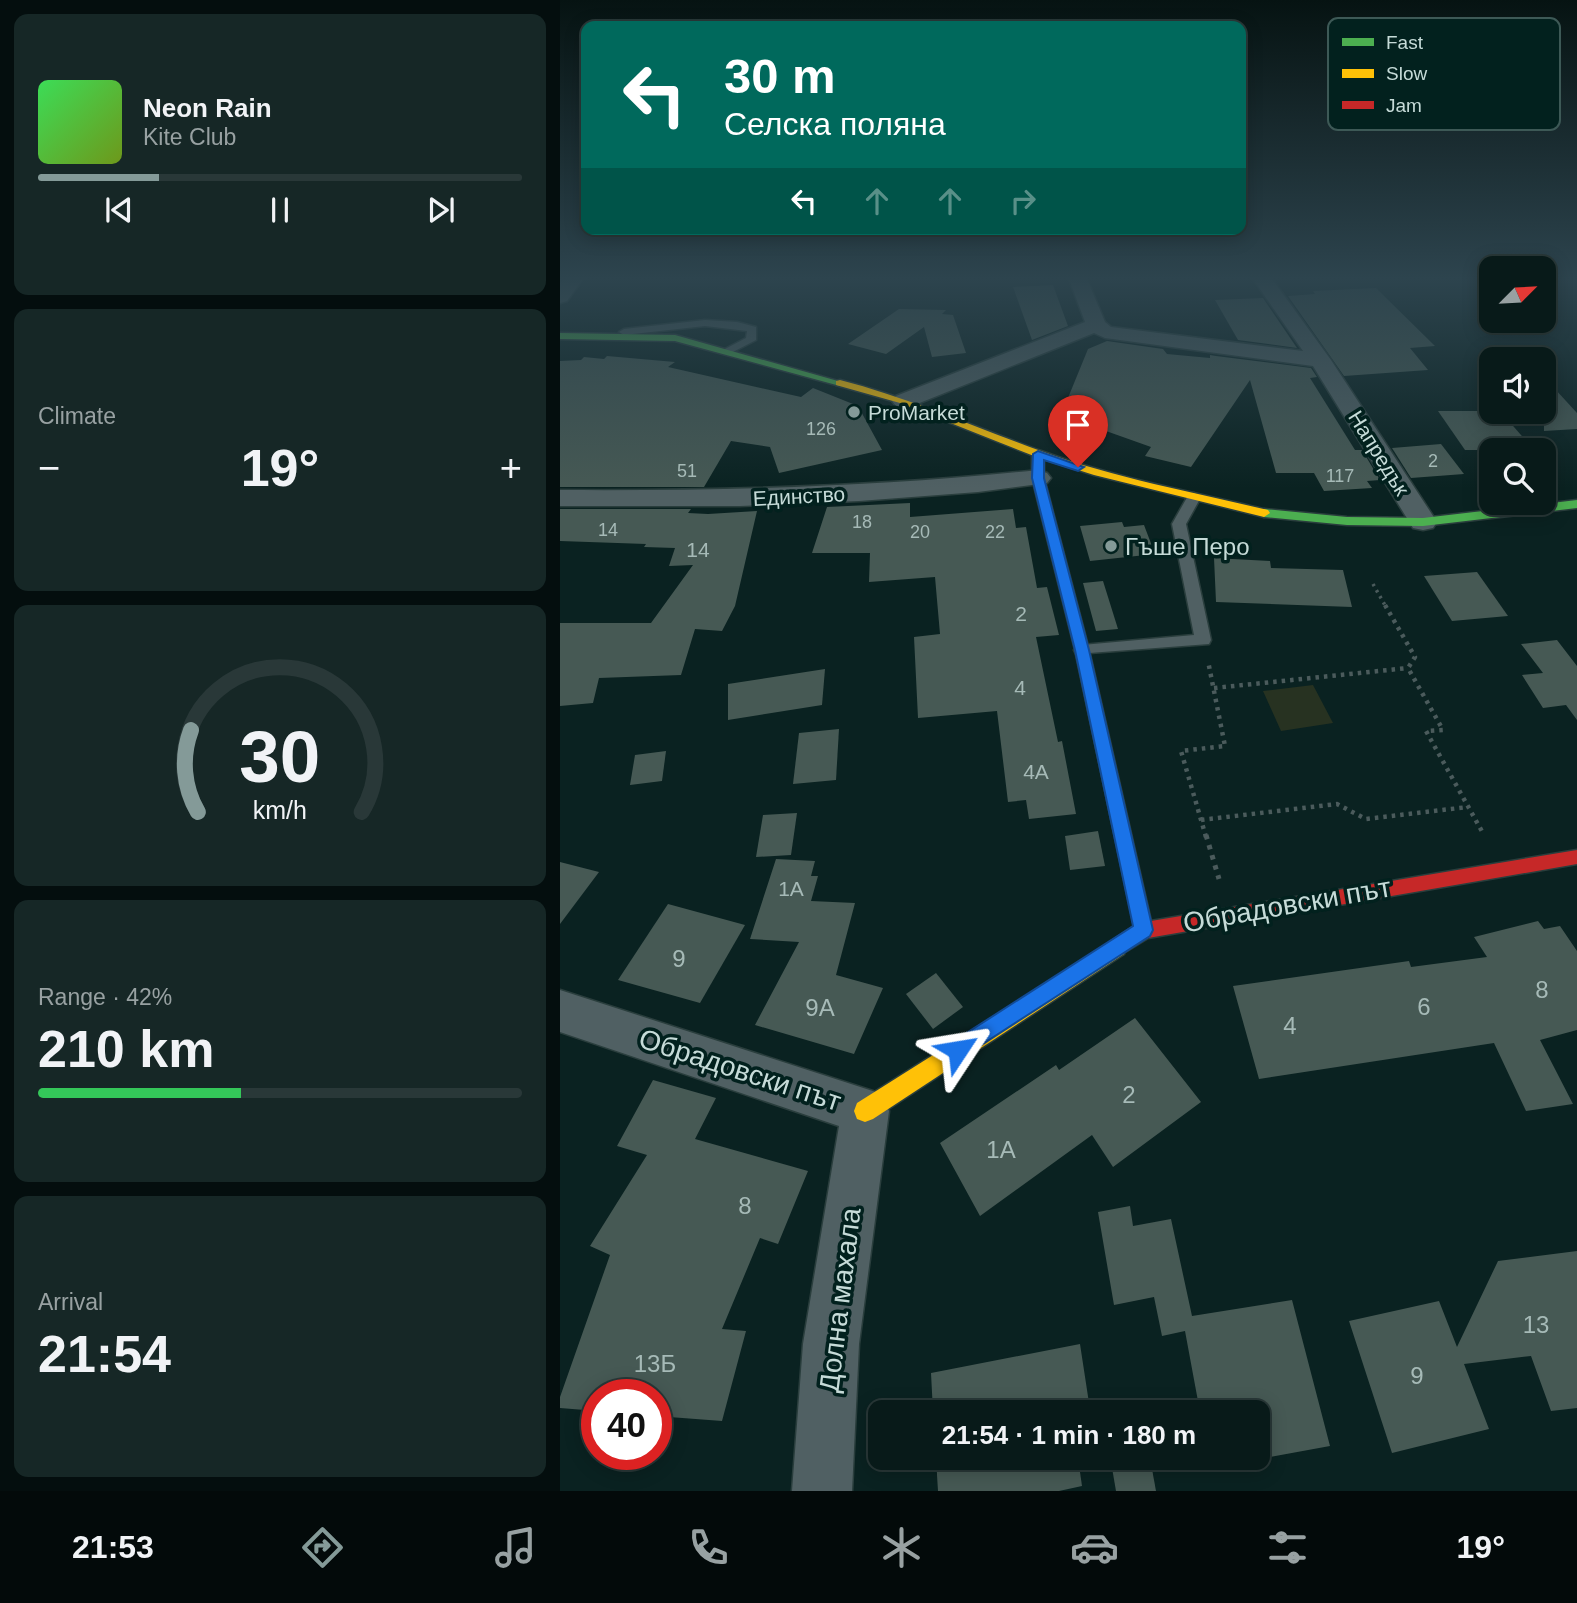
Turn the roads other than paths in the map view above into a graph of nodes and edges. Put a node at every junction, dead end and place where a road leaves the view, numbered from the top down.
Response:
1 (719, 349) edge
2 (734, 349) edge
3 (1036, 349) edge
4 (1232, 349) edge
5 (1312, 349) edge
6 (729, 351) junction
7 (1320, 360) junction
8 (904, 401) junction
9 (1038, 466) junction
10 (560, 498) edge
11 (1194, 498) junction
12 (1577, 504) edge
13 (1423, 523) junction
14 (1082, 650) junction
15 (1577, 857) edge
16 (1143, 930) junction
17 (560, 1011) edge
18 (865, 1111) junction
19 (822, 1491) edge

1 - 6 street
2 - 6 lane
3 - 8 street
4 - 7 street
5 - 7 street, Напредък
6 - 8 street
7 - 13 street, Напредък
8 - 9 street
9 - 10 street, Единство
9 - 11 street
9 - 14 street
11 - 13 street
11 - 14 lane
12 - 13 street
14 - 16 street
15 - 16 street, Обрадовски път
16 - 18 street, Обрадовски път
17 - 18 street, Обрадовски път
18 - 19 street, Долна махала

